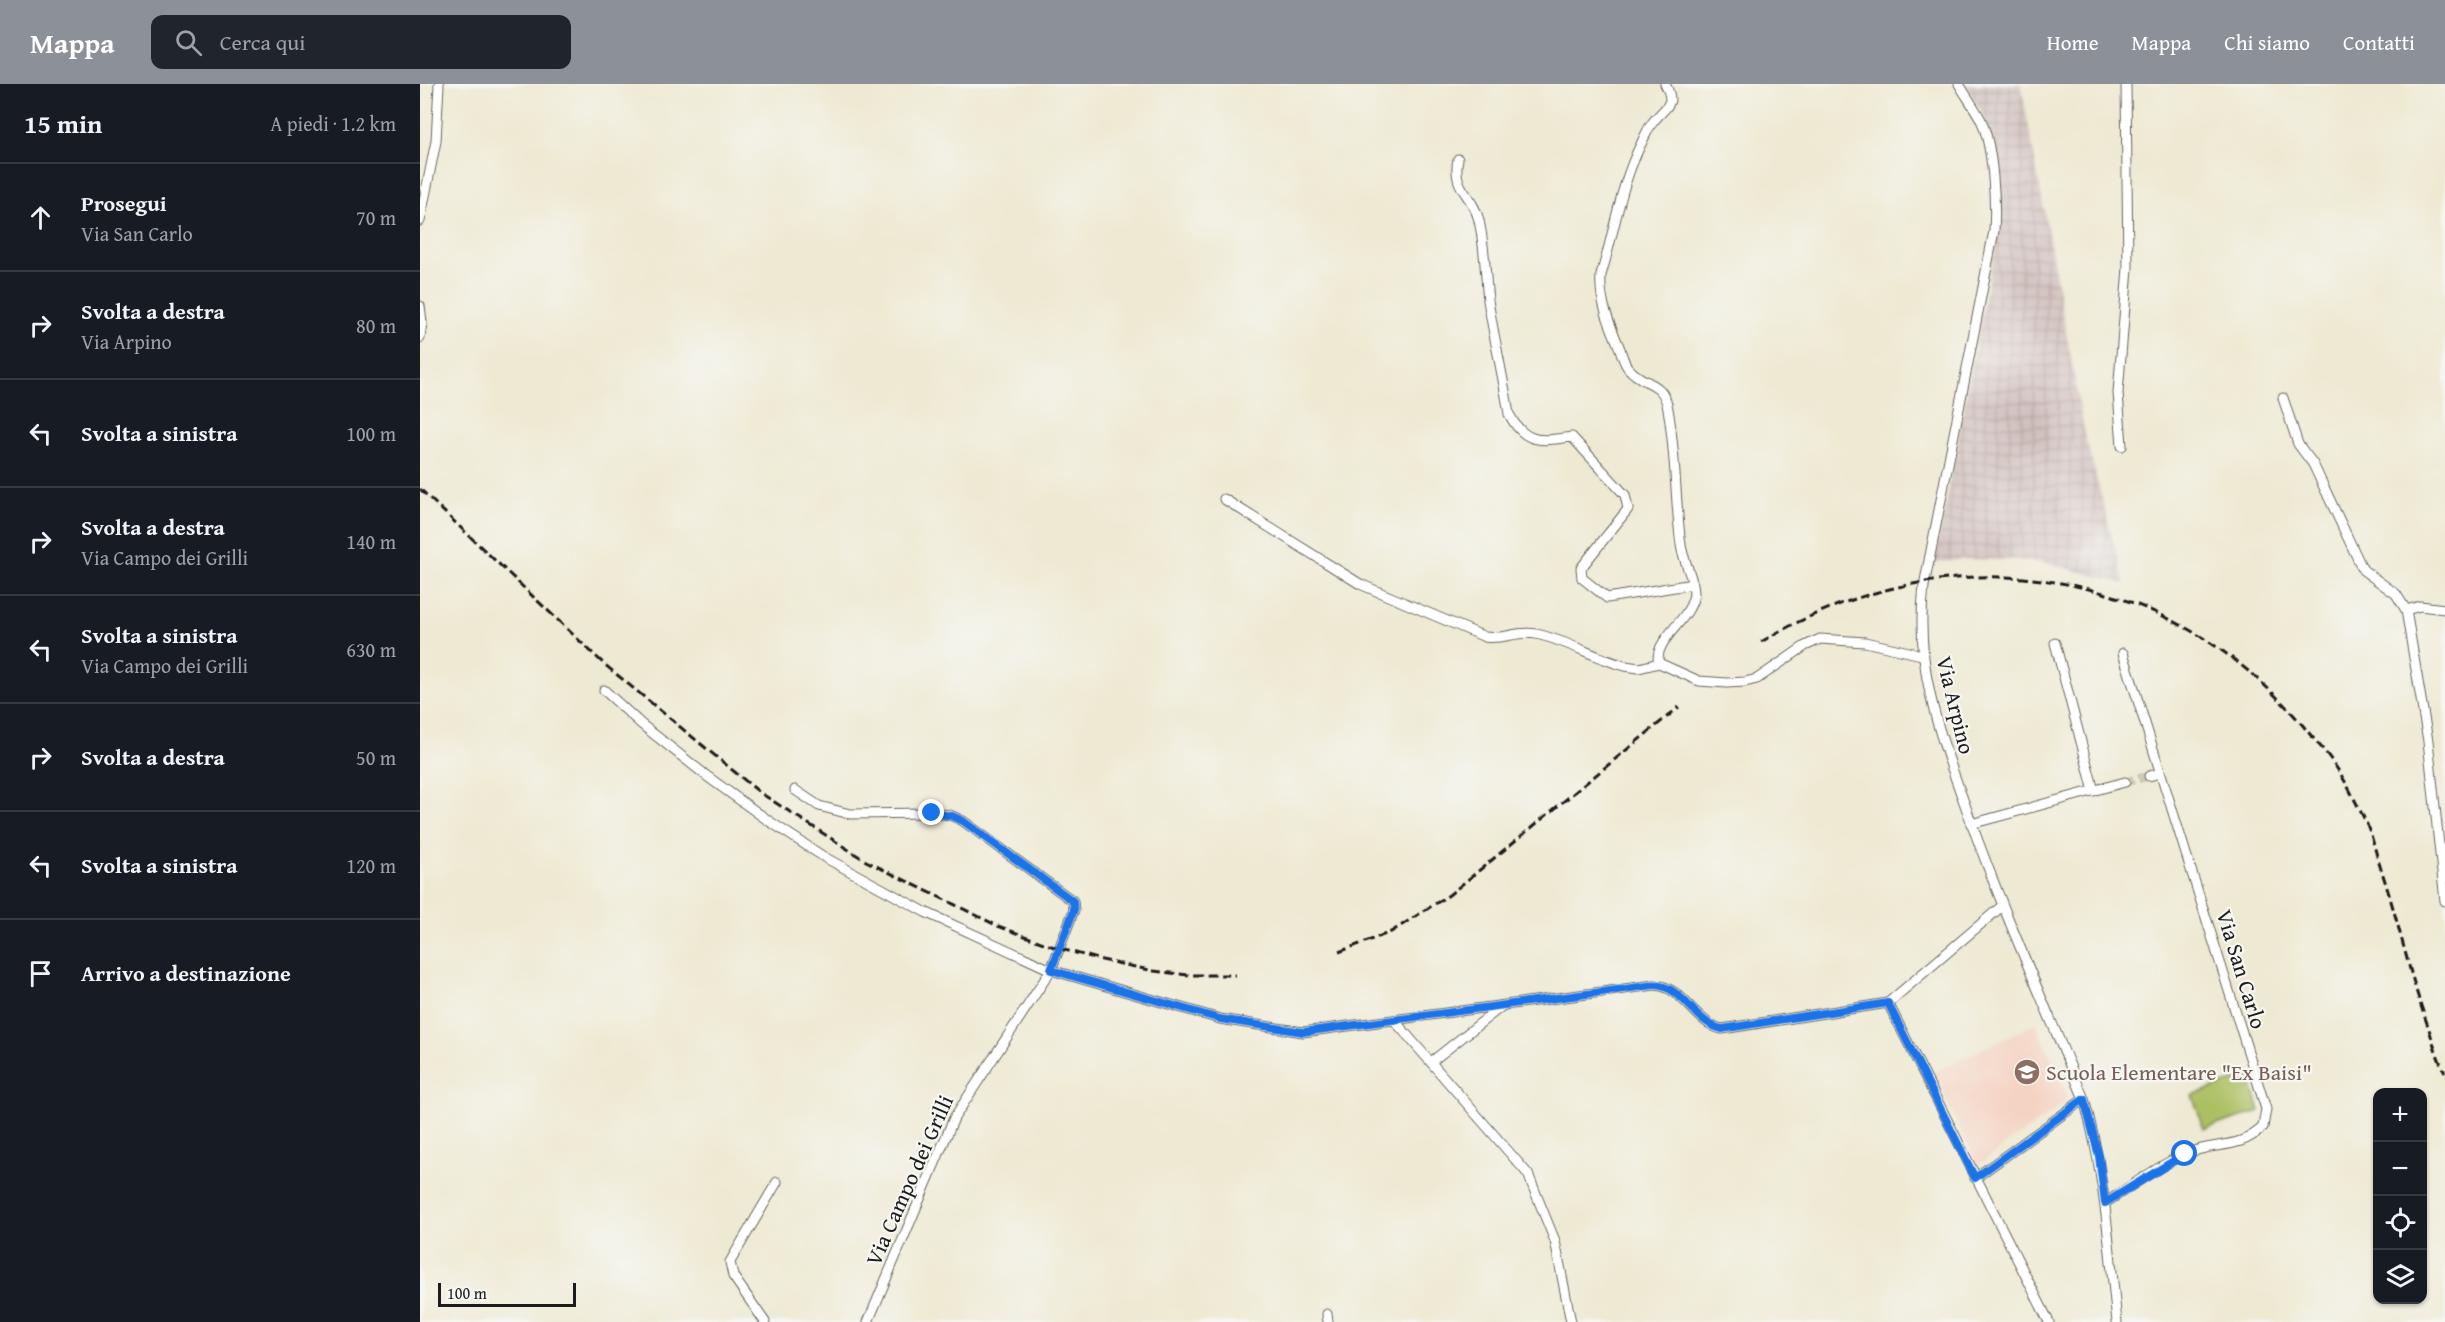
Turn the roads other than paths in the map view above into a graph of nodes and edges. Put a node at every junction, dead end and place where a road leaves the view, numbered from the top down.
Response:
1 (439, 84) edge
2 (1665, 84) edge
3 (1959, 84) edge
4 (2126, 84) edge
5 (1458, 159) dead end
6 (420, 222) edge
7 (420, 306) edge
8 (420, 338) edge
9 (2283, 398) dead end
10 (2122, 446) dead end
11 (1224, 499) dead end
12 (1693, 584) junction
13 (2445, 609) edge
14 (2406, 610) junction
15 (2055, 643) dead end
16 (2123, 653) dead end
17 (1922, 655) junction
18 (1659, 663) junction
19 (604, 690) dead end
20 (2160, 773) junction
21 (2149, 776) tunnel mouth
22 (2125, 782) tunnel mouth
23 (795, 790) dead end
24 (2094, 791) junction
25 (1971, 824) junction
26 (2445, 902) edge
27 (2002, 906) junction
28 (1051, 970) junction
29 (1888, 1003) junction
30 (1502, 1006) junction
31 (1394, 1020) junction
32 (1431, 1062) junction
33 (2084, 1099) junction
34 (1975, 1178) junction
35 (777, 1182) dead end
36 (2105, 1203) junction
37 (765, 1322) edge
38 (868, 1322) edge
39 (1571, 1322) edge
40 (2049, 1322) edge
41 (2117, 1322) edge

1 - 6 street
2 - 12 street
3 - 17 street, Via Arpino
4 - 10 street
5 - 12 street
7 - 8 street
9 - 14 street
11 - 18 street
12 - 18 street
13 - 14 street
14 - 26 street
15 - 24 street
16 - 20 street, Via San Carlo
17 - 18 street
17 - 25 street, Via Arpino
19 - 28 street
20 - 21 street
20 - 36 street, Via San Carlo
22 - 24 street
23 - 28 street, Via Campo dei Grilli
24 - 25 street
25 - 27 street, Via Arpino
27 - 29 street
27 - 33 street, Via Arpino
28 - 31 street
28 - 38 street, Via Campo dei Grilli
29 - 30 street
29 - 34 street
30 - 31 street
30 - 32 street
31 - 32 street
32 - 39 street
33 - 34 street
33 - 36 street, Via Arpino
34 - 40 street
35 - 37 street
36 - 41 street, Via Arpino

